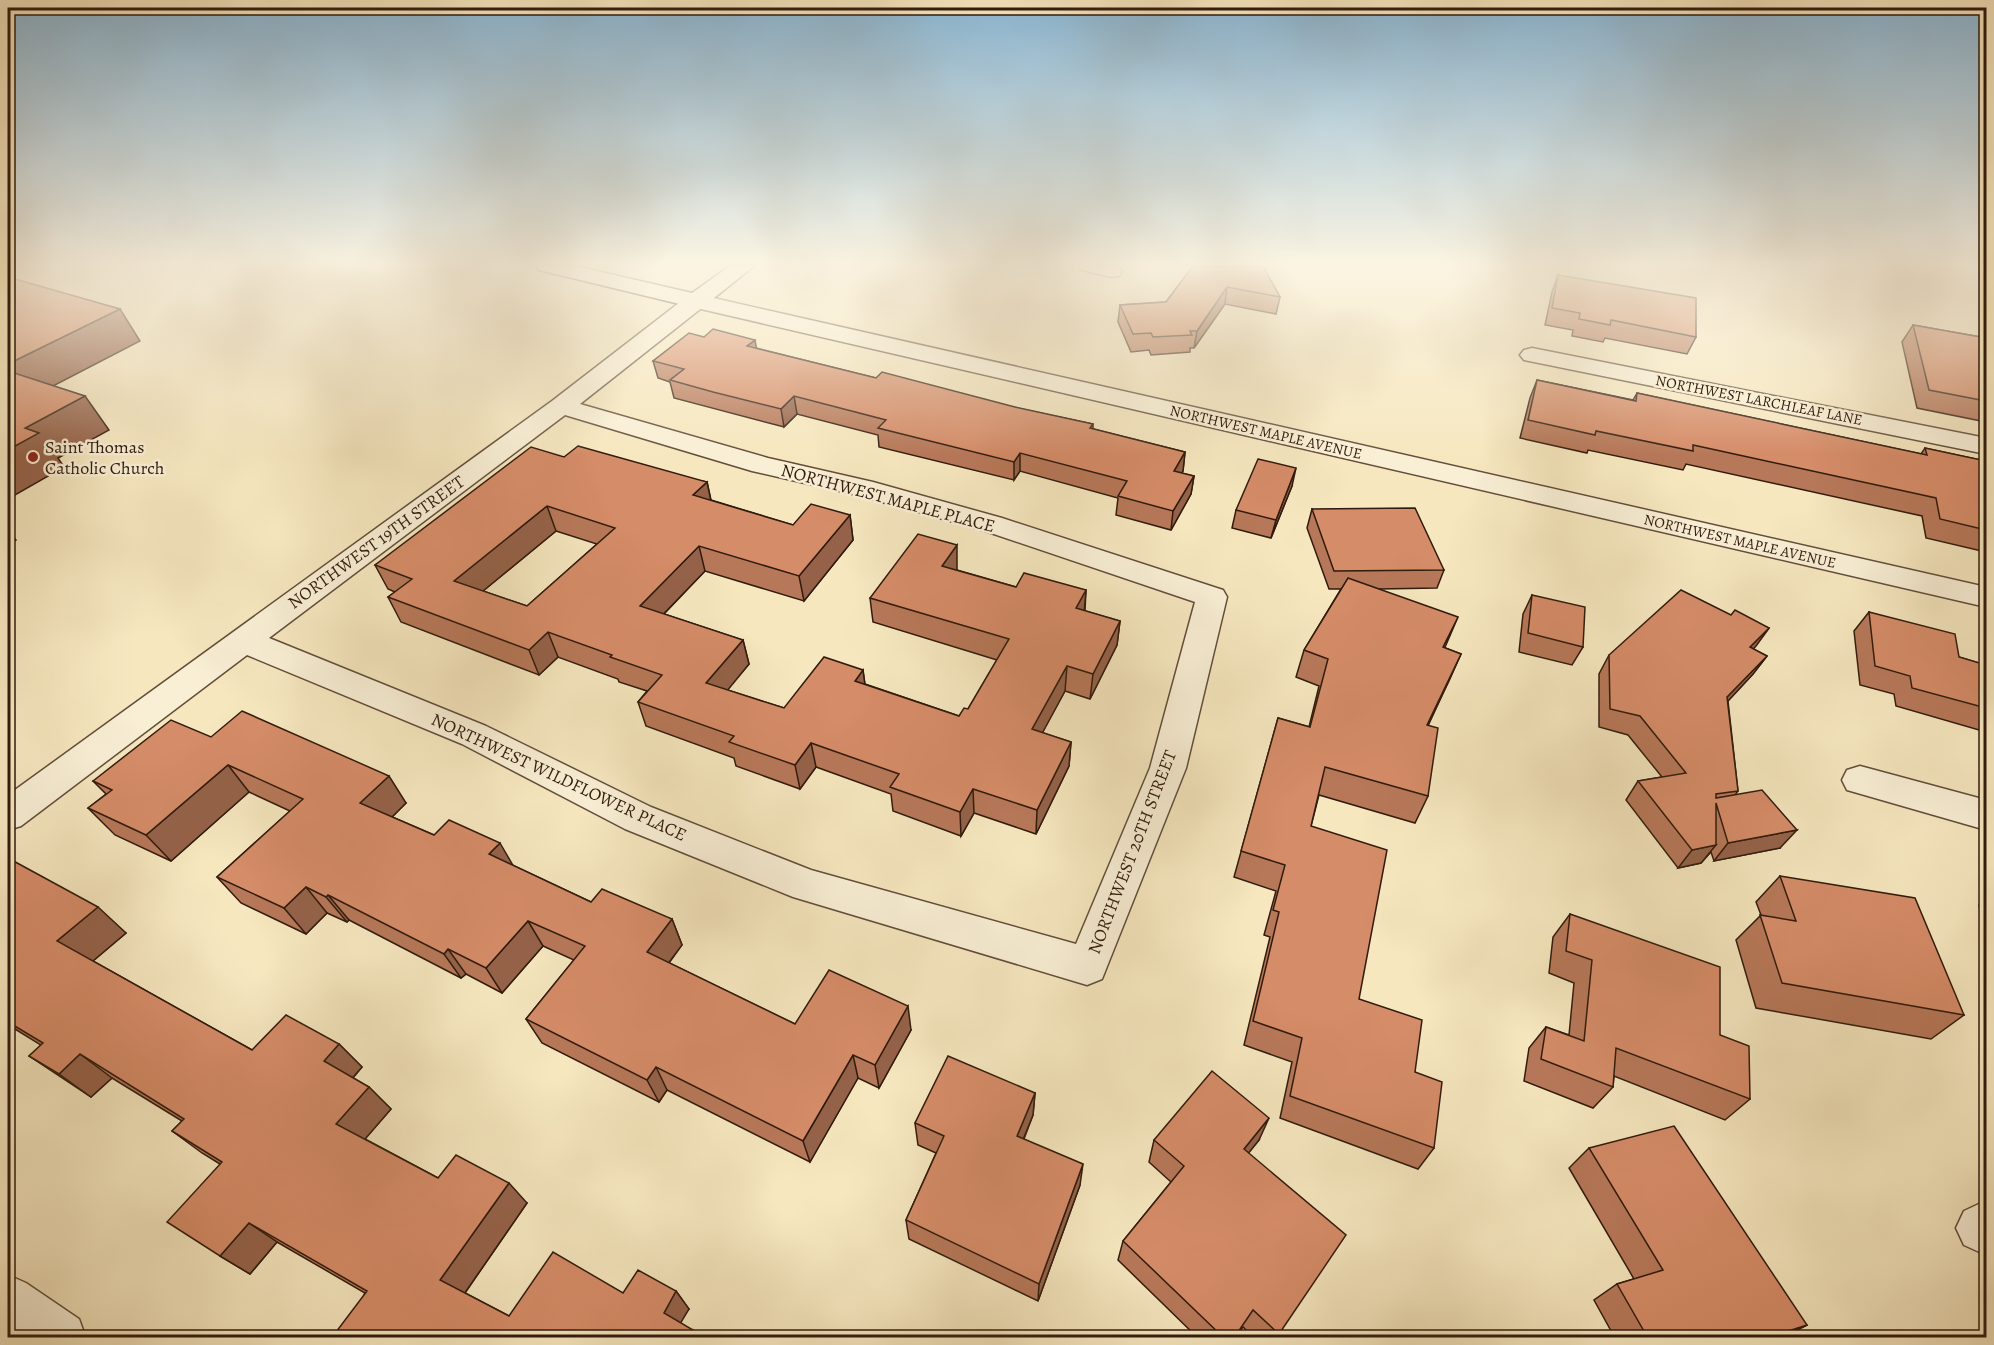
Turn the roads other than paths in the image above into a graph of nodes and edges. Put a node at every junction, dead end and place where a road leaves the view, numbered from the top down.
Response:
1 (660, 329) edge
2 (817, 329) edge
3 (1532, 355) dead end
4 (561, 406) junction
5 (1986, 446) edge
6 (1212, 597) joint
7 (1986, 597) edge
8 (242, 640) junction
9 (1860, 780) dead end
10 (8, 814) edge
11 (1986, 815) edge
12 (1087, 966) joint
13 (8, 1300) edge
14 (60, 1338) edge

1 - 4 street, NORTHWEST 19TH STREET
2 - 7 street, NORTHWEST MAPLE AVENUE
3 - 5 street, NORTHWEST LARCHLEAF LANE
4 - 6 street, NORTHWEST MAPLE PLACE
4 - 8 street, NORTHWEST 19TH STREET
6 - 12 street, NORTHWEST 20TH STREET
8 - 10 street, NORTHWEST 19TH STREET
8 - 12 street, NORTHWEST WILDFLOWER PLACE
9 - 11 street
13 - 14 street

